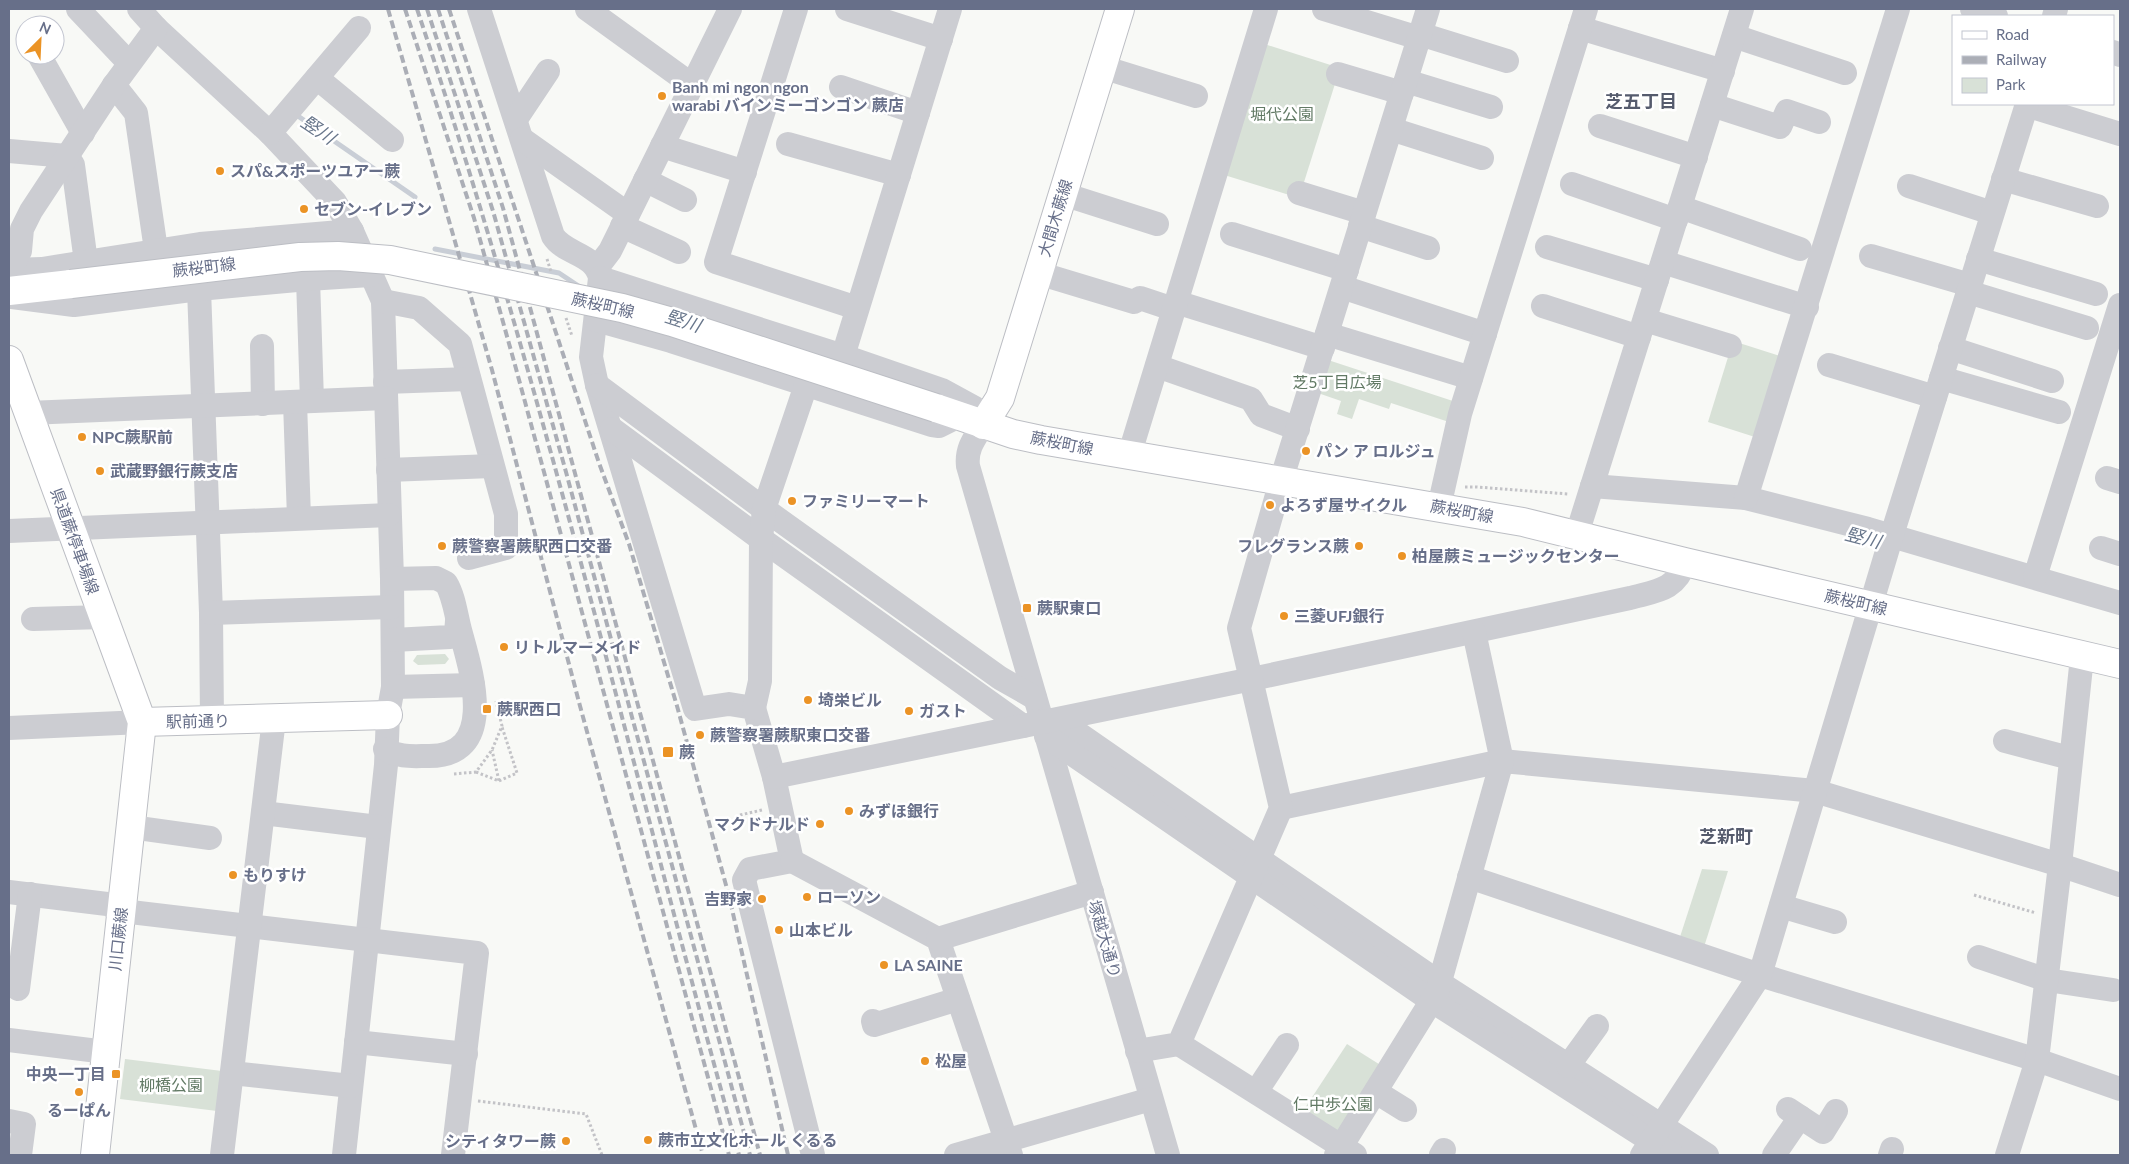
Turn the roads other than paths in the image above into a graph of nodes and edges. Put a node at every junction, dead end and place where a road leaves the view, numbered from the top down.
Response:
1 (78, 9) edge
2 (479, 9) edge
3 (587, 9) edge
4 (730, 9) edge
5 (796, 9) edge
6 (847, 9) edge
7 (950, 9) edge
8 (1120, 9) edge
9 (1266, 9) edge
10 (1324, 9) edge
11 (1428, 9) edge
12 (1898, 9) edge
13 (1972, 9) edge
14 (146, 15) edge
15 (1993, 15) edge
16 (1734, 17) edge
17 (1584, 18) edge
18 (359, 28) dead end
19 (1420, 36) junction
20 (941, 39) junction
21 (1507, 61) dead end
22 (129, 63) junction
23 (45, 65) edge
24 (1102, 66) junction
25 (548, 71) dead end
26 (1722, 72) junction
27 (1845, 73) dead end
28 (1338, 74) dead end
29 (316, 78) junction
30 (692, 85) junction
31 (114, 86) junction
32 (840, 87) dead end
33 (1404, 87) junction
34 (1196, 96) dead end
35 (1712, 105) junction
36 (2027, 105) edge
37 (2030, 105) edge
38 (1491, 107) dead end
39 (918, 114) junction
40 (1819, 122) dead end
41 (1600, 126) dead end
42 (519, 129) junction
43 (1391, 129) junction
44 (83, 132) junction
45 (270, 134) junction
46 (2120, 134) edge
47 (392, 140) dead end
48 (788, 144) dead end
49 (662, 146) junction
50 (9, 151) edge
51 (67, 156) junction
52 (1696, 157) junction
53 (1482, 158) dead end
54 (745, 172) junction
55 (899, 175) junction
56 (2003, 179) junction
57 (645, 180) junction
58 (1572, 184) dead end
59 (1909, 186) dead end
60 (1299, 193) dead end
61 (1063, 194) junction
62 (686, 200) dead end
63 (2096, 206) dead end
64 (1678, 213) junction
65 (1992, 214) junction
66 (625, 220) junction
67 (1362, 220) junction
68 (1157, 224) dead end
69 (352, 231) junction
70 (1232, 234) dead end
71 (1547, 247) dead end
72 (1428, 248) dead end
73 (1800, 249) dead end
74 (156, 250) junction
75 (680, 252) dead end
76 (1871, 256) dead end
77 (1978, 259) junction
78 (86, 262) junction
79 (1660, 271) junction
80 (598, 273) junction
81 (1038, 273) junction
82 (370, 275) junction
83 (10, 278) edge
84 (308, 278) junction
85 (1344, 279) junction
86 (199, 289) junction
87 (1969, 289) junction
88 (2096, 294) dead end
89 (9, 297) edge
90 (383, 301) junction
91 (1174, 305) junction
92 (2120, 305) edge
93 (1542, 306) dead end
94 (1807, 307) junction
95 (857, 308) junction
96 (596, 320) junction
97 (2087, 328) dead end
98 (1642, 329) junction
99 (1485, 334) junction
100 (1325, 341) junction
101 (262, 346) dead end
102 (1730, 346) dead end
103 (1950, 348) junction
104 (843, 356) junction
105 (9, 360) edge
106 (1829, 365) dead end
107 (1157, 366) junction
108 (1471, 378) junction
109 (469, 379) junction
110 (2052, 381) dead end
111 (597, 385) junction
112 (806, 385) junction
113 (1938, 388) junction
114 (386, 390) junction
115 (304, 402) junction
116 (263, 404) junction
117 (203, 406) junction
118 (2059, 412) dead end
119 (28, 413) junction
120 (960, 416) junction
121 (612, 429) junction
122 (1298, 429) junction
123 (1129, 456) junction
124 (492, 466) junction
125 (388, 470) junction
126 (1281, 481) junction
127 (1592, 486) junction
128 (1746, 498) junction
129 (1439, 507) junction
130 (764, 509) junction
131 (389, 515) junction
132 (299, 518) junction
133 (206, 522) junction
134 (70, 527) junction
135 (9, 531) edge
136 (1577, 534) junction
137 (761, 539) junction
138 (1890, 542) junction
139 (469, 558) dead end
140 (1684, 562) junction
141 (2036, 577) junction
142 (392, 579) junction
143 (2120, 603) edge
144 (1872, 605) junction
145 (392, 607) junction
146 (211, 613) junction
147 (104, 617) junction
148 (33, 619) dead end
149 (457, 621) junction
150 (1474, 632) junction
151 (392, 640) junction
152 (2082, 657) junction
153 (2120, 664) edge
154 (1252, 679) junction
155 (473, 685) junction
156 (393, 687) junction
157 (1035, 698) junction
158 (754, 708) junction
159 (388, 715) junction
160 (274, 719) junction
161 (212, 721) junction
162 (142, 722) junction
163 (1043, 726) junction
164 (9, 728) edge
165 (2005, 741) dead end
166 (386, 749) junction
167 (2070, 758) junction
168 (1502, 761) junction
169 (774, 777) junction
170 (1815, 791) junction
171 (1281, 808) junction
172 (264, 813) junction
173 (378, 826) junction
174 (131, 827) junction
175 (210, 838) dead end
176 (792, 861) junction
177 (2060, 865) junction
178 (1256, 868) junction
179 (1469, 877) junction
180 (2120, 885) edge
181 (1092, 892) junction
182 (19, 893) edge
183 (1781, 906) junction
184 (122, 910) junction
185 (1835, 922) dead end
186 (250, 925) junction
187 (938, 938) junction
188 (366, 940) junction
189 (1979, 958) dead end
190 (1760, 975) junction
191 (2046, 980) junction
192 (18, 989) dead end
193 (2113, 990) dead end
194 (1436, 992) junction
195 (958, 999) junction
196 (872, 1021) dead end
197 (1597, 1026) dead end
198 (9, 1040) edge
199 (356, 1042) junction
200 (1179, 1044) junction
201 (1287, 1045) dead end
202 (1137, 1051) junction
203 (106, 1052) junction
204 (466, 1054) junction
205 (2037, 1060) junction
206 (1568, 1066) junction
207 (232, 1073) junction
208 (351, 1086) junction
209 (2120, 1088) edge
210 (1256, 1092) junction
211 (1376, 1092) junction
212 (1151, 1099) junction
213 (1405, 1110) dead end
214 (1836, 1111) dead end
215 (9, 1121) edge
216 (1652, 1141) edge
217 (1008, 1148) edge
218 (1345, 1152) edge
219 (20, 1155) edge
220 (95, 1155) edge
221 (222, 1155) edge
222 (344, 1155) edge
223 (453, 1155) edge
224 (813, 1155) edge
225 (956, 1155) edge
226 (1168, 1155) edge
227 (1673, 1155) edge
228 (1707, 1155) edge
229 (1774, 1155) edge
230 (2007, 1155) edge

1 - 22 street
2 - 42 street
3 - 30 street
4 - 30 street
5 - 54 street
6 - 20 street
7 - 20 street
8 - 24 main road, 大間木蕨線
9 - 91 street
10 - 19 street
11 - 19 street
12 - 94 street
13 - 15 street
14 - 22 street
14 - 45 street
16 - 26 street
16 - 27 street
17 - 26 street
17 - 99 street
18 - 29 street
19 - 21 street
19 - 33 street
20 - 39 street
22 - 31 street
23 - 44 street
24 - 34 street
24 - 61 main road, 大間木蕨線
25 - 42 street
26 - 35 street
28 - 33 street
29 - 45 street
29 - 47 street
30 - 49 street
31 - 44 street
31 - 74 street
32 - 39 street
33 - 38 street
33 - 43 street
35 - 40 street
35 - 52 street
36 - 56 street
37 - 46 street
39 - 55 street
41 - 52 street
42 - 66 street
42 - 80 street
43 - 53 street
43 - 67 street
44 - 51 street
45 - 69 street
48 - 55 street
49 - 54 street
49 - 57 street
50 - 51 street
51 - 78 street
51 - 83 street
52 - 64 street
54 - 95 street
55 - 95 street
56 - 63 street
56 - 65 street
57 - 62 street
57 - 66 street
58 - 64 street
59 - 65 street
60 - 67 street
61 - 68 street
61 - 81 main road, 大間木蕨線
64 - 73 street
64 - 79 street
65 - 77 street
66 - 75 street
66 - 80 street
67 - 72 street
67 - 85 street
69 - 74 street
69 - 82 street
70 - 85 street
71 - 79 street
74 - 78 street
76 - 87 street
77 - 87 street
77 - 88 street
78 - 83 street
79 - 94 street
79 - 98 street
80 - 96 street
80 - 104 street
81 - 91 street
81 - 120 main road, 大間木蕨線
82 - 84 street
82 - 90 street
83 - 120 main road, 蕨桜町線, bridge
84 - 86 street
84 - 115 street
85 - 99 street
85 - 100 street
86 - 89 street
86 - 117 street
87 - 97 street
87 - 103 street
90 - 109 street
90 - 114 street
91 - 100 street
91 - 107 street
92 - 141 street
93 - 98 street
94 - 128 street
95 - 104 street
96 - 111 street
96 - 112 street
98 - 102 street
98 - 127 street
99 - 108 street
100 - 108 street
100 - 122 street
101 - 116 street
103 - 110 street
103 - 113 street
104 - 120 street
105 - 119 main road, 県道蕨停車場線
106 - 113 street
107 - 122 street
107 - 123 street
108 - 129 street
109 - 114 street
109 - 124 street
111 - 121 street
111 - 130 street
112 - 120 street
112 - 130 street
113 - 118 street
113 - 138 street
114 - 115 street
114 - 125 street
115 - 116 street
115 - 132 street
116 - 117 street
117 - 119 street
117 - 133 street
119 - 134 main road, 県道蕨停車場線
120 - 123 main road, 蕨桜町線
120 - 157 street, 塚越大通り
121 - 137 street
121 - 158 street
122 - 126 street
123 - 126 main road, 蕨桜町線
124 - 125 street
124 - 139 street
125 - 131 street
126 - 129 main road, 蕨桜町線
126 - 154 street
127 - 128 street
127 - 136 street
128 - 138 street
129 - 136 main road, 蕨桜町線
130 - 137 street
130 - 157 street
131 - 132 street
131 - 142 street
132 - 133 street
133 - 134 street
133 - 146 street
134 - 135 street
134 - 147 main road, 県道蕨停車場線
136 - 140 main road, 蕨桜町線
137 - 158 street
137 - 163 street
138 - 141 street
138 - 144 street
140 - 144 main road, 蕨桜町線
140 - 150 street
141 - 143 street
142 - 145 street
142 - 149 street
144 - 152 main road, 蕨桜町線
144 - 170 street
145 - 146 street
145 - 151 street
146 - 161 street
147 - 148 street
147 - 162 main road, 県道蕨停車場線
149 - 151 street
149 - 155 street
150 - 154 street
150 - 168 street
151 - 156 street
152 - 153 main road, 蕨桜町線
152 - 167 street
154 - 163 street
154 - 171 street
155 - 156 street
155 - 166 street
156 - 159 street
157 - 163 street, 塚越大通り
158 - 169 street
159 - 160 main road, 駅前通り
159 - 166 street
160 - 161 main road, 駅前通り
160 - 172 street
161 - 162 main road, 駅前通り
162 - 164 street, 駅前通り
162 - 174 main road, 川口蕨線
163 - 169 street
163 - 178 street
163 - 181 street, 塚越大通り
165 - 167 street
166 - 173 street
167 - 177 street
168 - 170 street
168 - 171 street
168 - 179 street
169 - 176 street
170 - 177 street
170 - 183 street
171 - 178 street
172 - 173 street
172 - 186 street
173 - 188 street
174 - 175 street
174 - 184 main road, 川口蕨線
176 - 187 street
176 - 224 street
177 - 180 street
177 - 191 street
178 - 194 street
178 - 200 street
179 - 190 street
179 - 194 street
181 - 187 street
181 - 202 street, 塚越大通り
182 - 184 street
182 - 192 street
183 - 185 street
183 - 190 street
184 - 186 street
184 - 203 main road, 川口蕨線
186 - 188 street
186 - 207 street
187 - 195 street
188 - 199 street
188 - 204 street
189 - 191 street
190 - 205 street
190 - 216 street
191 - 193 street
191 - 205 street
194 - 206 street
194 - 211 street
194 - 216 street
195 - 196 street
195 - 217 street
197 - 206 street
198 - 203 street
199 - 204 street
199 - 208 street
200 - 202 street
200 - 210 street
201 - 210 street
202 - 212 street, 塚越大通り
203 - 220 main road, 川口蕨線
204 - 223 street
205 - 209 street
205 - 230 street
206 - 216 street
207 - 208 street
207 - 221 street
208 - 222 street
210 - 218 street
211 - 213 street
211 - 218 street
212 - 217 street
212 - 226 street, 塚越大通り
214 - 229 street
215 - 219 street
216 - 227 street
216 - 228 street
217 - 225 street

